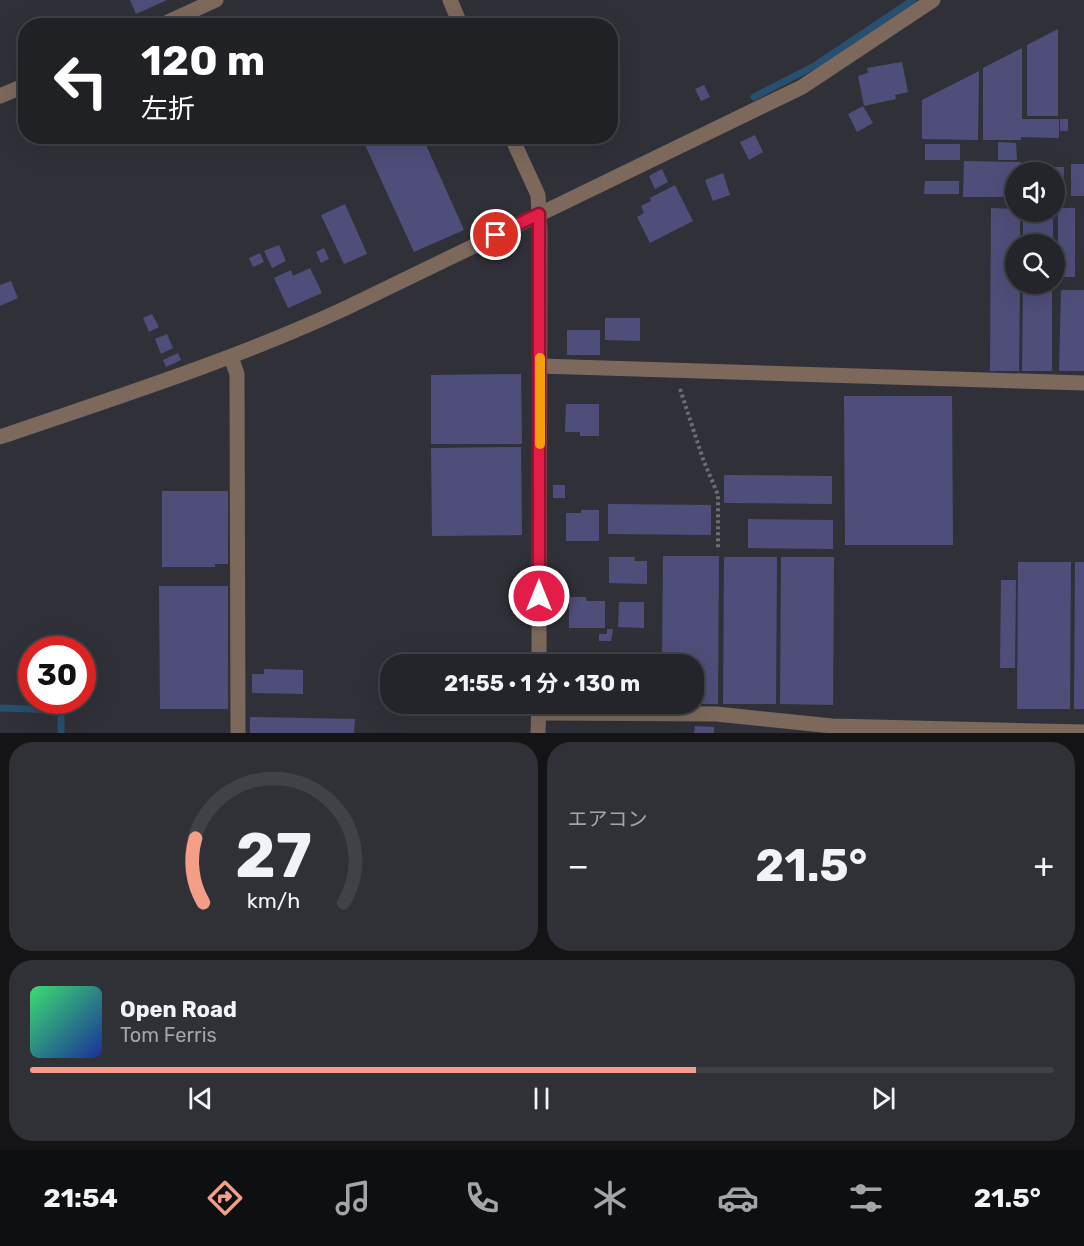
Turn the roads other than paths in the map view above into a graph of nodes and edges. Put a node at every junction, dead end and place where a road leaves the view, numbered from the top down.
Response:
1 (216, 0) edge
2 (450, 0) edge
3 (933, 0) edge
4 (177, 18) edge
5 (458, 18) edge
6 (18, 88) edge
7 (0, 96) edge
8 (515, 144) edge
9 (539, 214) junction
10 (231, 357) junction
11 (540, 366) junction
12 (1084, 383) edge
13 (0, 437) edge
14 (539, 654) edge
15 (538, 714) edge
16 (704, 714) edge
17 (1084, 732) edge
18 (238, 733) edge
19 (538, 733) edge

1 - 4 street
2 - 5 street
3 - 9 street
6 - 7 street
8 - 9 street
9 - 10 street
9 - 11 street
10 - 13 street
10 - 18 street
11 - 12 street
11 - 14 street
15 - 19 street
16 - 17 street

